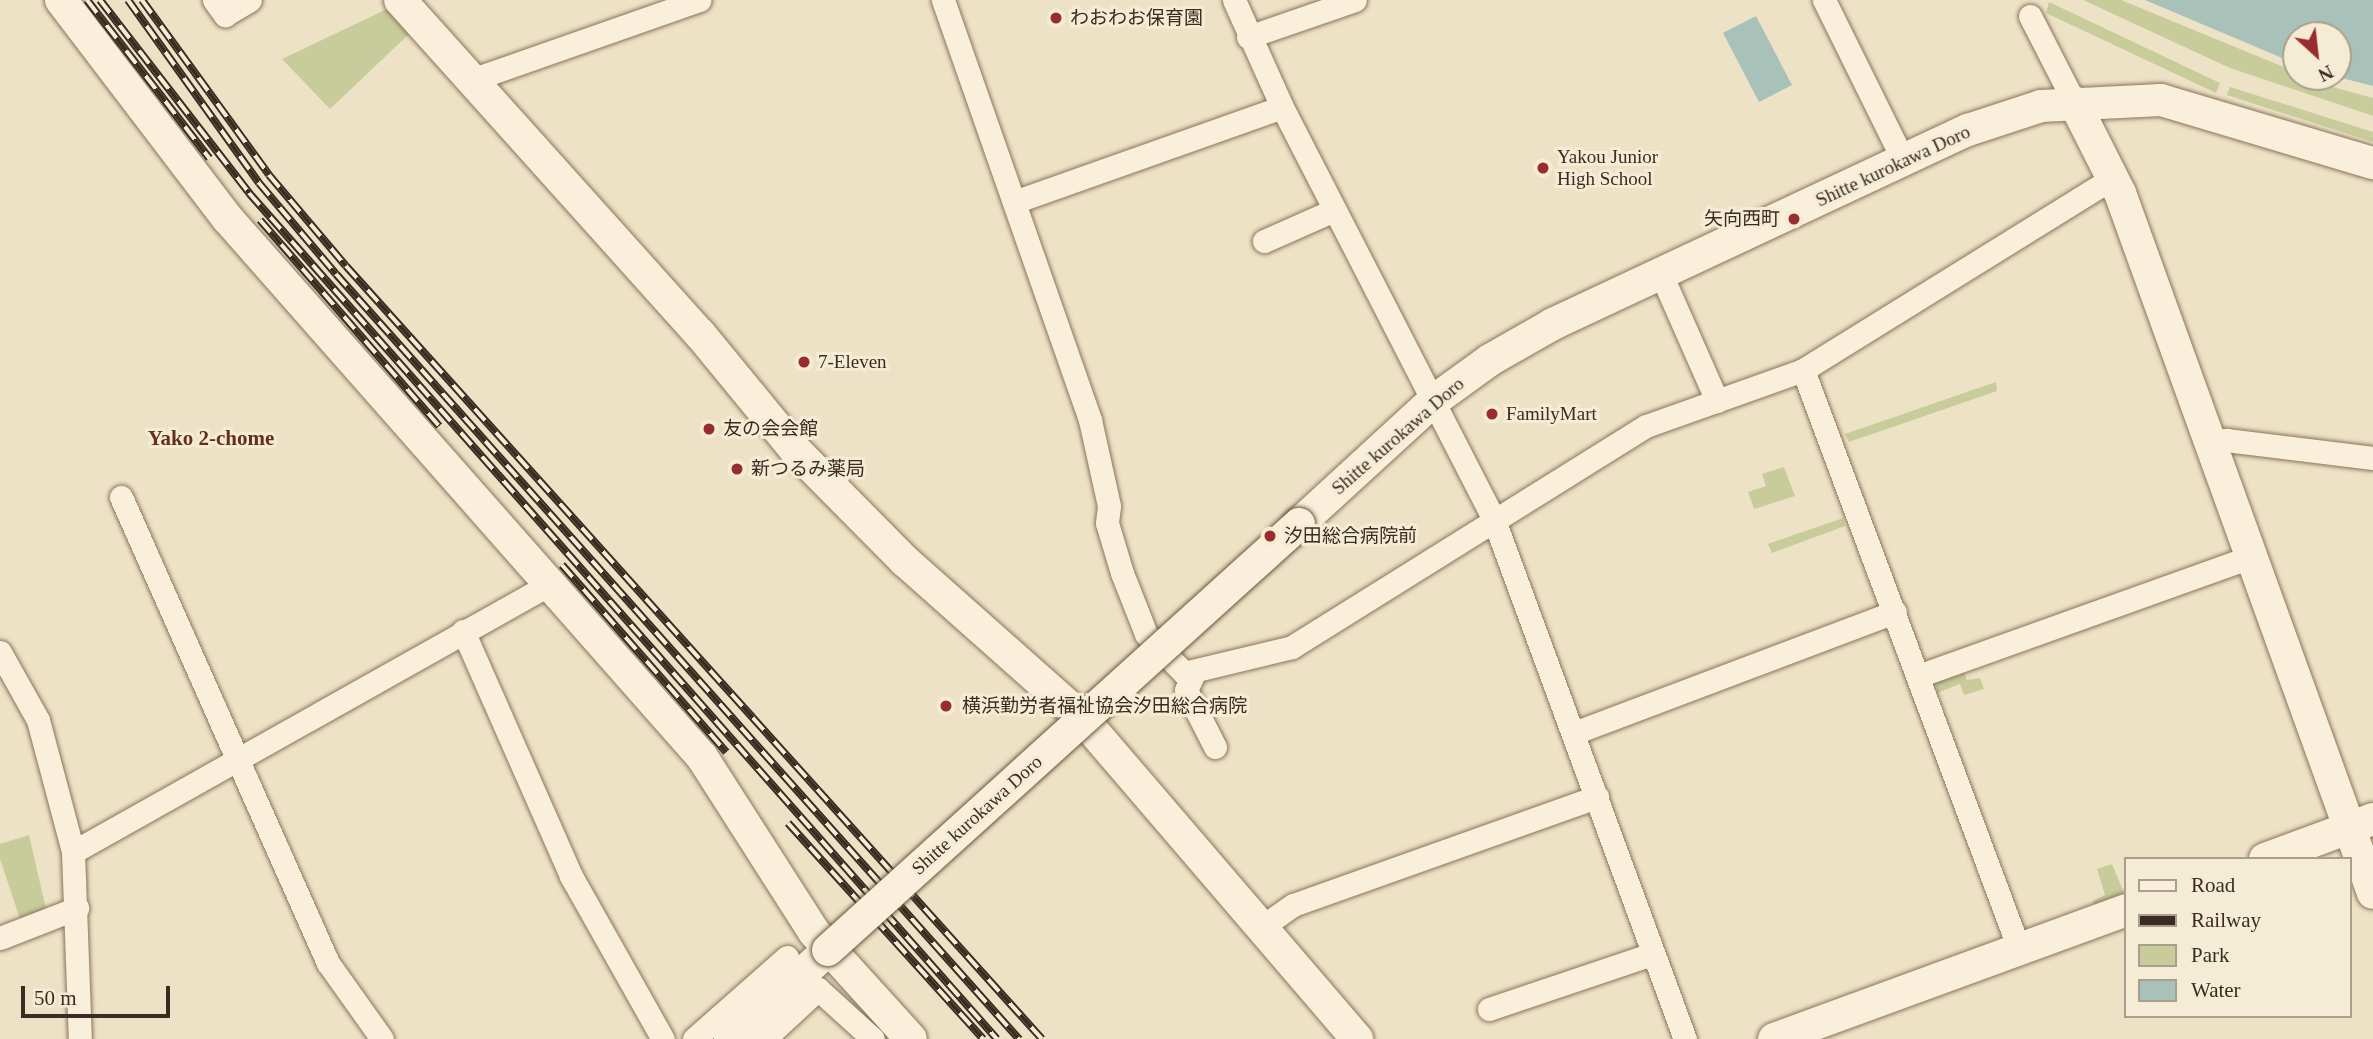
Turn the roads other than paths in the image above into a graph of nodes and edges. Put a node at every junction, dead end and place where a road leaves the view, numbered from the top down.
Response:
1 (61, 0) edge
2 (215, 0) edge
3 (250, 0) edge
4 (400, 0) edge
5 (699, 0) edge
6 (943, 0) edge
7 (1234, 0) edge
8 (1355, 0) edge
9 (1824, 0) edge
10 (2030, 16) dead end
11 (1248, 37) junction
12 (471, 80) junction
13 (2074, 102) junction
14 (1282, 107) junction
15 (1903, 160) junction
16 (2373, 163) edge
17 (2114, 177) junction
18 (1014, 202) junction
19 (1334, 210) junction
20 (1264, 241) dead end
21 (1661, 274) junction
22 (1803, 370) junction
23 (1717, 401) junction
24 (1432, 402) junction
25 (2212, 444) junction
26 (2373, 458) edge
27 (121, 497) dead end
28 (1494, 520) junction
29 (2253, 556) junction
30 (550, 584) junction
31 (1895, 612) junction
32 (463, 631) junction
33 (0, 652) edge
34 (1195, 673) junction
35 (1918, 676) junction
36 (1082, 718) junction
37 (1574, 733) junction
38 (1215, 747) dead end
39 (237, 760) junction
40 (1597, 797) junction
41 (2361, 824) edge
42 (73, 852) junction
43 (2270, 857) edge
44 (2373, 893) edge
45 (77, 908) junction
46 (2124, 910) edge
47 (1263, 926) junction
48 (0, 938) edge
49 (2019, 949) junction
50 (828, 950) junction
51 (1652, 954) junction
52 (787, 957) dead end
53 (1489, 1009) dead end
54 (80, 1039) edge
55 (383, 1039) edge
56 (663, 1039) edge
57 (694, 1039) edge
58 (730, 1039) edge
59 (764, 1039) edge
60 (873, 1039) edge
61 (911, 1039) edge
62 (1357, 1039) edge
63 (1685, 1039) edge
64 (1774, 1039) edge

1 - 30 street
2 - 3 street
4 - 12 street
5 - 12 street
6 - 18 street
7 - 11 street
8 - 11 street
9 - 15 street
10 - 13 street
11 - 14 street
12 - 36 street
13 - 15 street, Shitte kurokawa Doro
13 - 16 street, Shitte kurokawa Doro
13 - 17 street
14 - 18 street
14 - 19 street
15 - 21 street, Shitte kurokawa Doro
17 - 22 street
17 - 25 street
18 - 34 street
19 - 20 street
19 - 24 street
21 - 23 street
21 - 24 street, Shitte kurokawa Doro
22 - 23 street
22 - 31 street
23 - 28 street
24 - 28 street
24 - 36 street, Shitte kurokawa Doro, bridge
25 - 26 street
25 - 29 street
27 - 39 street
28 - 34 street
28 - 37 street
29 - 35 street
29 - 41 street
30 - 32 street
30 - 50 street
31 - 35 street
31 - 37 street
32 - 39 street
32 - 56 street
33 - 42 street
34 - 38 street
35 - 49 street
36 - 47 street
36 - 50 street, Shitte kurokawa Doro, bridge
37 - 40 street
39 - 42 street
39 - 55 street
40 - 47 street
40 - 51 street
41 - 43 street
41 - 44 street
42 - 45 street
45 - 48 street
45 - 54 street
46 - 49 street
47 - 62 street
49 - 64 street
50 - 58 street, Shitte kurokawa Doro
50 - 61 street
51 - 53 street
51 - 63 street
52 - 57 street
59 - 60 street

